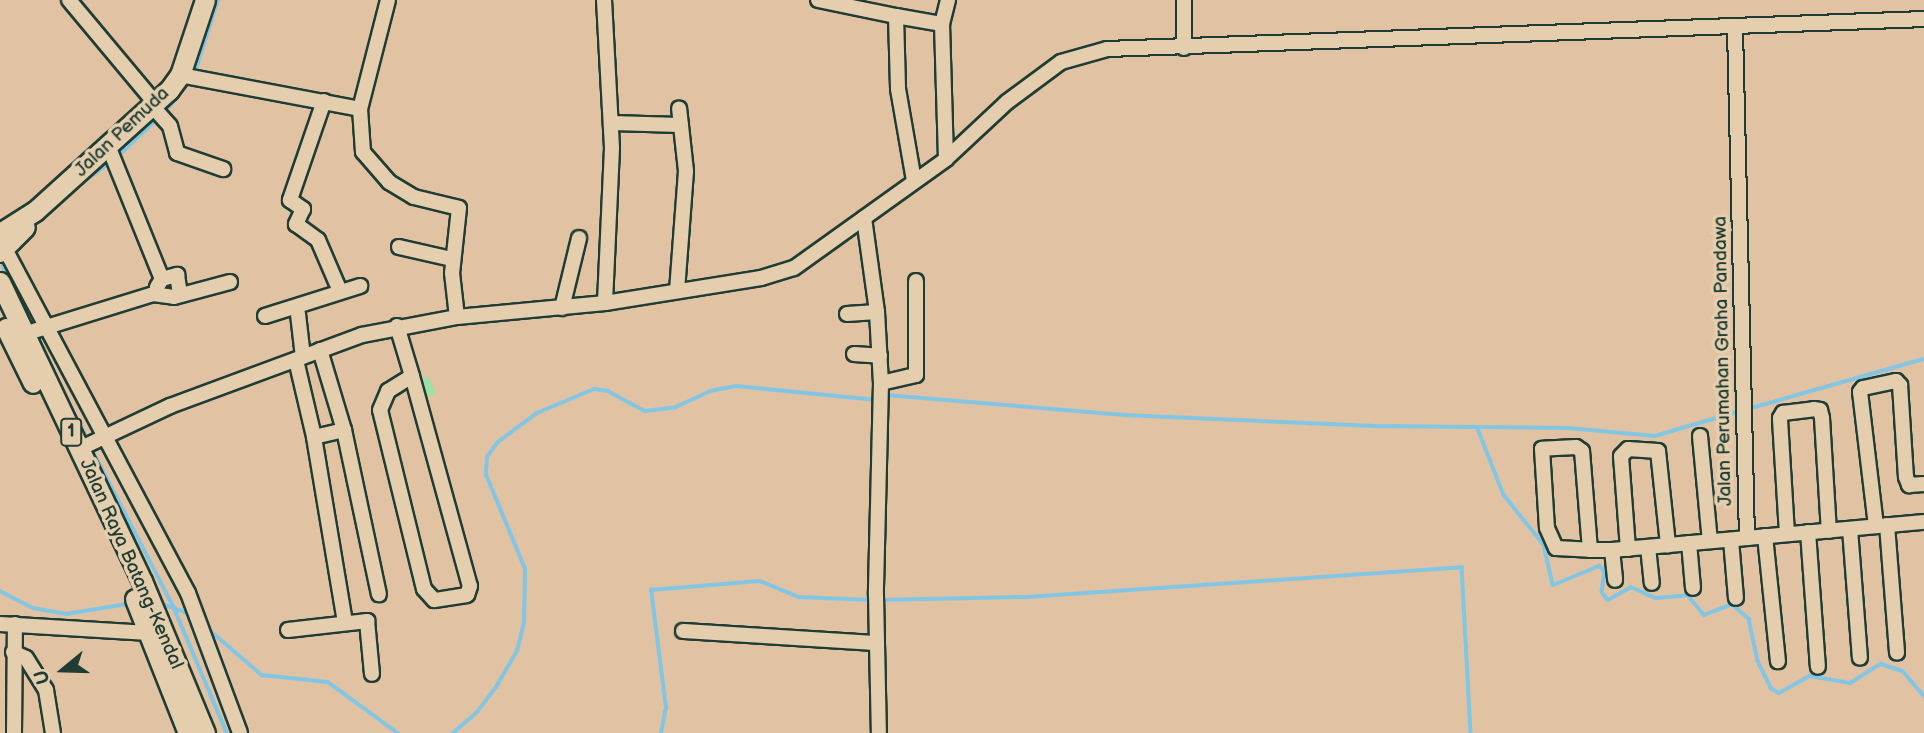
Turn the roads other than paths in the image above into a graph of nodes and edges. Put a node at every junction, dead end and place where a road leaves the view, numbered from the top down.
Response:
1 (69, 0) edge
2 (205, 0) edge
3 (388, 0) edge
4 (604, 0) edge
5 (818, 0) edge
6 (948, 0) edge
7 (1184, 0) edge
8 (896, 16) junction
9 (1924, 19) edge
10 (942, 24) junction
11 (1735, 27) junction
12 (1184, 48) junction
13 (183, 75) junction
14 (324, 101) junction
15 (155, 108) junction
16 (679, 108) dead end
17 (360, 109) junction
18 (611, 123) junction
19 (681, 125) junction
20 (113, 156) junction
21 (946, 159) junction
22 (223, 169) dead end
23 (914, 181) junction
24 (864, 218) junction
25 (579, 238) dead end
26 (1, 244) edge
27 (399, 247) dead end
28 (452, 259) junction
29 (162, 279) junction
30 (916, 281) dead end
31 (0, 282) edge
32 (230, 282) dead end
33 (360, 286) dead end
34 (340, 291) junction
35 (677, 291) junction
36 (153, 294) junction
37 (180, 295) junction
38 (605, 303) junction
39 (562, 308) junction
40 (877, 312) junction
41 (0, 314) edge
42 (298, 314) dead end
43 (847, 314) dead end
44 (265, 316) dead end
45 (457, 317) junction
46 (397, 326) junction
47 (35, 331) junction
48 (320, 350) junction
49 (854, 354) dead end
50 (880, 356) junction
51 (299, 359) junction
52 (412, 376) junction
53 (881, 393) junction
54 (344, 430) junction
55 (1700, 436) dead end
56 (314, 437) junction
57 (90, 443) junction
58 (1924, 484) edge
59 (1924, 522) edge
60 (1881, 526) junction
61 (1850, 528) junction
62 (1829, 531) junction
63 (1808, 532) junction
64 (1787, 534) junction
65 (1765, 536) junction
66 (1747, 537) junction
67 (1731, 540) junction
68 (1710, 541) junction
69 (1689, 543) junction
70 (1668, 545) junction
71 (1648, 547) junction
72 (1628, 549) junction
73 (1590, 550) junction
74 (1612, 550) junction
75 (1615, 580) dead end
76 (1652, 583) dead end
77 (137, 584) junction
78 (1693, 588) dead end
79 (379, 594) dead end
80 (1736, 598) dead end
81 (345, 622) junction
82 (8, 624) edge
83 (151, 626) junction
84 (288, 630) dead end
85 (683, 631) dead end
86 (876, 643) junction
87 (13, 652) junction
88 (1897, 653) dead end
89 (1860, 657) dead end
90 (1778, 661) dead end
91 (1818, 667) dead end
92 (372, 674) dead end
93 (14, 733) edge
94 (53, 733) edge
95 (188, 733) edge
96 (205, 733) edge
97 (240, 733) edge
98 (879, 733) edge

1 - 15 street
2 - 13 highway, Jalan Pemuda
3 - 17 street
4 - 18 street
5 - 8 street
6 - 10 street
7 - 12 street
8 - 10 street
8 - 23 street
9 - 11 street
10 - 21 street
11 - 12 street
11 - 66 street, Jalan Perumahan Graha Pandawa
12 - 21 street
13 - 14 street
13 - 15 highway, Jalan Pemuda
14 - 17 street
14 - 34 street
15 - 20 highway, Jalan Pemuda
15 - 22 street
16 - 19 street
17 - 28 street
18 - 19 street
18 - 38 street
19 - 35 street
20 - 26 highway, Jalan Pemuda
20 - 29 street
21 - 23 street
23 - 24 street
24 - 35 street
24 - 40 street
25 - 39 street
26 - 47 street
27 - 28 street
28 - 45 street
29 - 36 street
29 - 37 street
30 - 53 street
31 - 47 highway, Jalan Raya Batang-Kendal / 1
32 - 37 street
33 - 34 street
34 - 44 street
35 - 38 street
36 - 37 street
36 - 47 street
38 - 39 street
39 - 45 street
40 - 43 street
40 - 50 street
41 - 77 highway, Jalan Raya Batang-Kendal / 1
42 - 51 street
45 - 46 street
46 - 48 street
46 - 52 street
47 - 57 highway, Jalan Raya Batang-Kendal / 1
47 - 57 street
48 - 51 street
48 - 54 street
49 - 50 street
50 - 53 street
51 - 56 street
51 - 57 street
52 - 52 street
53 - 86 street
54 - 56 street
54 - 79 street
55 - 68 street
56 - 81 street
57 - 77 highway, Jalan Raya Batang-Kendal / 1
57 - 97 street
58 - 60 street
59 - 60 street
60 - 61 street
60 - 88 street
61 - 62 street
61 - 89 street
62 - 63 street
62 - 64 street
63 - 64 street
63 - 91 street
64 - 65 street
65 - 66 street
65 - 90 street
66 - 67 street
67 - 68 street
67 - 80 street
68 - 69 street
69 - 70 street
69 - 78 street
70 - 71 street
70 - 72 street
71 - 72 street
71 - 76 street
72 - 74 street
73 - 73 street
73 - 74 street
74 - 75 street
77 - 83 highway, Jalan Raya Batang-Kendal / 1
81 - 84 street
81 - 92 street
82 - 83 street
82 - 87 street
83 - 95 highway, Jalan Raya Batang-Kendal / 1
83 - 96 highway, Jalan Raya Batang-Kendal / 1
85 - 86 street
86 - 98 street
87 - 93 street
87 - 94 street

